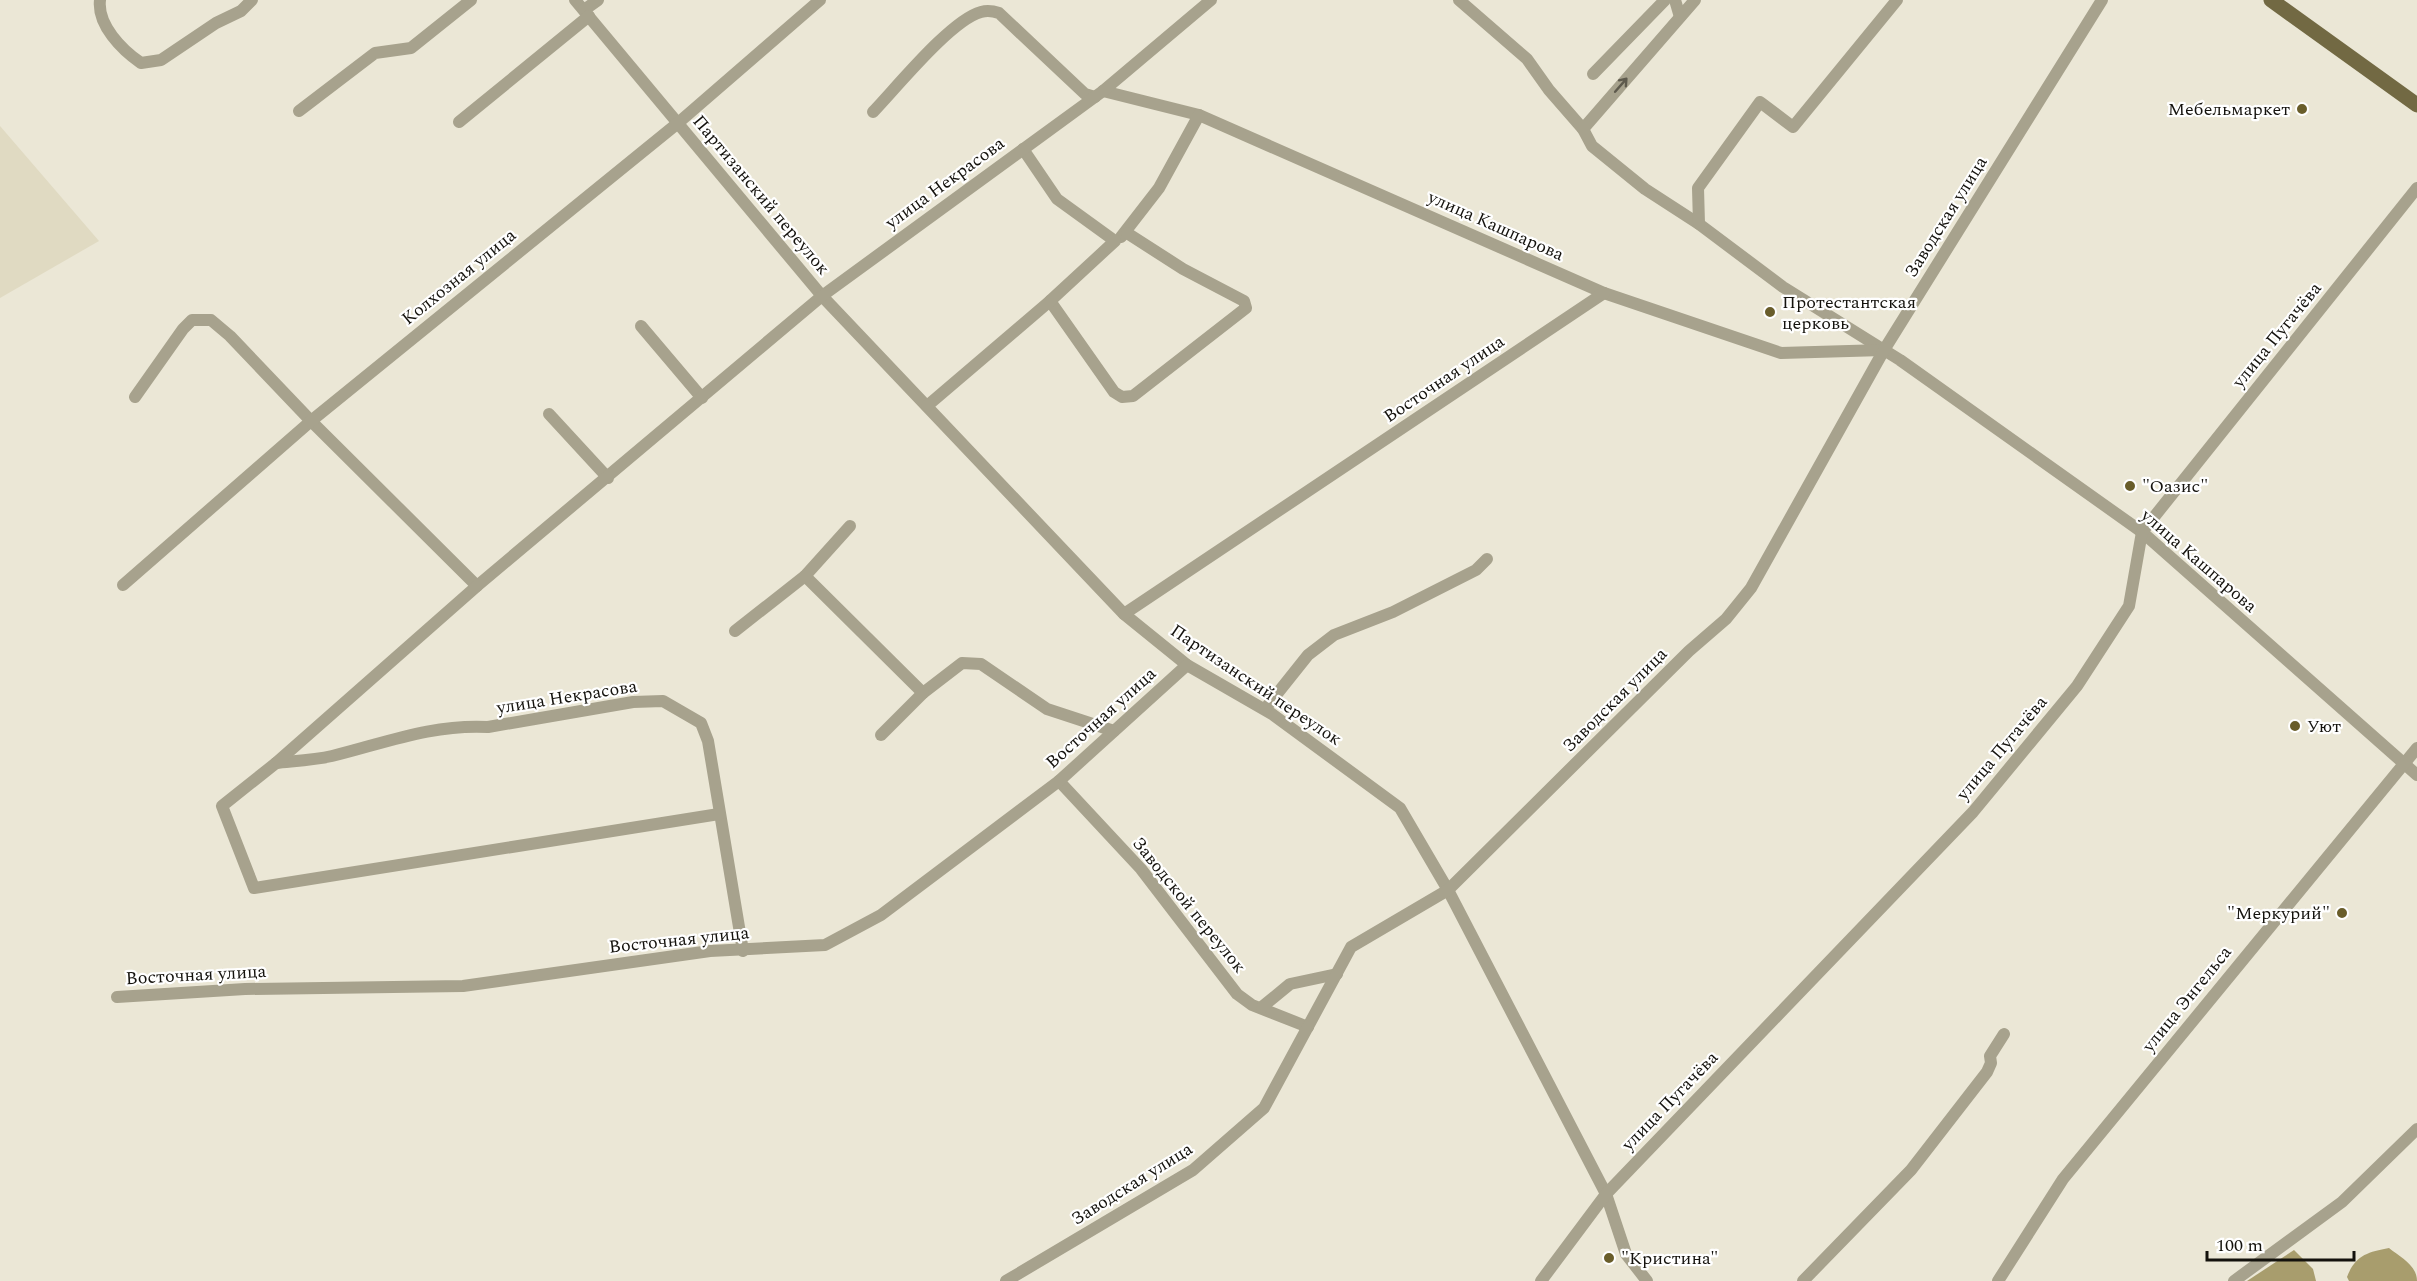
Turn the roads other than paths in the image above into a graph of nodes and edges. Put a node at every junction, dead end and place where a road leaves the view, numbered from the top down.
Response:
1 (100, 0) edge
2 (252, 0) edge
3 (471, 0) edge
4 (575, 0) edge
5 (598, 0) edge
6 (820, 0) edge
7 (1211, 0) edge
8 (1459, 0) edge
9 (1665, 0) edge
10 (1676, 0) edge
11 (1695, 0) edge
12 (1897, 0) edge
13 (2102, 0) edge
14 (2271, 0) edge
15 (586, 13) junction
16 (1680, 17) junction
17 (1593, 74) dead end
18 (1099, 94) junction
19 (2417, 105) edge
20 (299, 111) dead end
21 (873, 112) dead end
22 (1199, 115) junction
23 (459, 122) dead end
24 (678, 123) junction
25 (1583, 129) junction
26 (1023, 149) junction
27 (2417, 189) edge
28 (1699, 224) junction
29 (1127, 233) junction
30 (1115, 241) junction
31 (1604, 293) junction
32 (822, 296) junction
33 (1050, 302) junction
34 (641, 326) dead end
35 (1884, 350) junction
36 (135, 397) dead end
37 (702, 398) junction
38 (927, 406) junction
39 (549, 414) dead end
40 (310, 421) junction
41 (608, 478) junction
42 (850, 526) dead end
43 (2142, 532) junction
44 (1487, 559) dead end
45 (805, 576) junction
46 (123, 585) dead end
47 (477, 586) junction
48 (1124, 614) junction
49 (735, 631) dead end
50 (1187, 665) junction
51 (923, 693) junction
52 (1265, 710) junction
53 (1114, 731) junction
54 (881, 735) dead end
55 (2417, 748) edge
56 (276, 763) junction
57 (2402, 763) junction
58 (2417, 775) edge
59 (1059, 781) junction
60 (719, 814) junction
61 (1449, 890) junction
62 (743, 951) junction
63 (1337, 974) junction
64 (117, 997) dead end
65 (1262, 1007) junction
66 (1308, 1027) junction
67 (2004, 1034) dead end
68 (2417, 1129) edge
69 (1606, 1194) junction
70 (1021, 1277) edge
71 (1006, 1281) edge
72 (1541, 1281) edge
73 (1647, 1281) edge
74 (1803, 1281) edge
75 (1998, 1281) edge
76 (2234, 1281) edge

1 - 2 street
3 - 20 street
4 - 15 street, Партизанский переулок
5 - 15 street
6 - 24 street, Колхозная улица
7 - 18 street, улица Некрасова
8 - 25 street, улица Кашпарова
9 - 17 street
10 - 16 street
11 - 16 street
12 - 28 street
13 - 35 street, Заводская улица
14 - 19 main road
15 - 23 street
15 - 24 street, Партизанский переулок
25 -> 16 street
18 - 21 street, улица Кашпарова
18 - 22 street, улица Кашпарова
18 - 26 street, улица Некрасова
22 - 29 street
22 - 31 street, улица Кашпарова
24 - 32 street, Партизанский переулок
24 - 40 street, Колхозная улица
25 - 28 street, улица Кашпарова
26 - 30 street
26 - 32 street, улица Некрасова
27 - 43 street, улица Пугачёва
28 - 35 street, улица Кашпарова
29 - 30 street
29 - 33 street
30 - 33 street
31 - 35 street, улица Кашпарова
31 - 48 street, Восточная улица
32 - 37 street, улица Некрасова
32 - 38 street, Партизанский переулок
33 - 38 street
34 - 37 street
35 - 43 street, улица Кашпарова
35 - 61 street, Заводская улица
36 - 40 street
37 - 41 street, улица Некрасова
38 - 48 street, Партизанский переулок
39 - 41 street
40 - 46 street, Колхозная улица
40 - 47 street
41 - 47 street, улица Некрасова
42 - 45 street
43 - 57 street, улица Кашпарова
43 - 69 street, улица Пугачёва
44 - 52 street
45 - 49 street
45 - 51 street
47 - 56 street, улица Некрасова
48 - 50 street, Партизанский переулок
50 - 52 street, Партизанский переулок
50 - 53 street, Восточная улица
51 - 53 street
51 - 54 street
52 - 61 street, Партизанский переулок
53 - 59 street, Восточная улица
55 - 57 street, улица Энгельса
56 - 60 street, улица Некрасова
56 - 60 street, улица Некрасова
57 - 58 street, улица Кашпарова
57 - 75 street, улица Энгельса
59 - 62 street, Восточная улица
59 - 65 street, Заводской переулок
60 - 62 street, улица Некрасова
61 - 63 street, Заводская улица
61 - 69 street, Партизанский переулок
62 - 64 street, Восточная улица
63 - 65 street
63 - 66 street, Заводская улица
65 - 66 street, Заводской переулок
66 - 70 street, Заводская улица
67 - 74 street
68 - 76 street
69 - 72 street, улица Пугачёва
69 - 73 street, Партизанский переулок
70 - 71 street, Заводская улица

